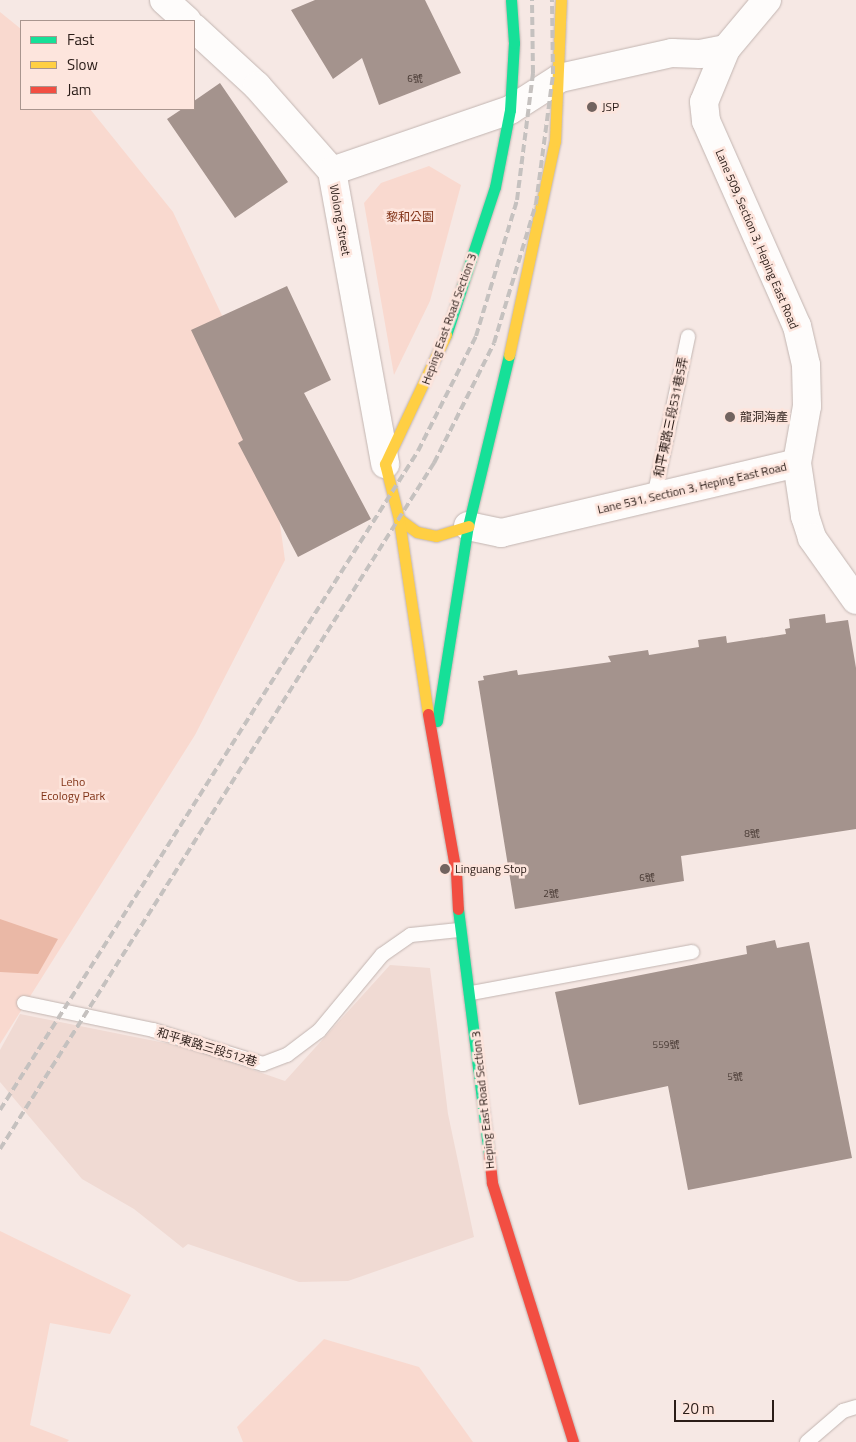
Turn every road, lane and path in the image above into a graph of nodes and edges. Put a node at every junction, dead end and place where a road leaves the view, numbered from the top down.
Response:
1 (164, 0) edge
2 (511, 0) edge
3 (561, 0) edge
4 (767, 0) edge
5 (186, 20) edge
6 (195, 29) edge
7 (726, 49) junction
8 (560, 78) junction
9 (510, 110) junction
10 (332, 171) junction
11 (688, 337) dead end
12 (797, 463) junction
13 (385, 464) junction
14 (654, 497) junction
15 (399, 519) junction
16 (468, 526) junction
17 (856, 600) edge
18 (433, 750) junction
19 (459, 930) junction
20 (692, 952) dead end
21 (471, 993) junction
22 (24, 1003) dead end
23 (856, 1407) edge
24 (573, 1442) edge
25 (807, 1442) edge

1 - 5 street
2 - 9 main road, Heping East Road Section 3
3 - 8 main road, Heping East Road Section 3
4 - 7 street, Lane 509, Section 3, Heping East Road
6 - 10 street, Wolong Street
7 - 8 street
7 - 12 street, Lane 509, Section 3, Heping East Road
8 - 9 street
8 - 16 main road, Heping East Road Section 3
9 - 10 street
9 - 13 main road, Heping East Road Section 3
10 - 13 street, Wolong Street
11 - 14 lane, 和平東路三段531巷5弄
12 - 14 street, Lane 531, Section 3, Heping East Road
12 - 17 street, Lane 531, Section 3, Heping East Road
13 - 15 main road, Heping East Road Section 3
14 - 16 street, Lane 531, Section 3, Heping East Road
15 - 16 main road
15 - 18 main road, Heping East Road Section 3
16 - 18 main road, Heping East Road Section 3
18 - 19 main road, Heping East Road Section 3
19 - 21 main road, Heping East Road Section 3
19 - 22 lane, 和平東路三段512巷
20 - 21 lane
21 - 24 main road, Heping East Road Section 3
23 - 25 lane

